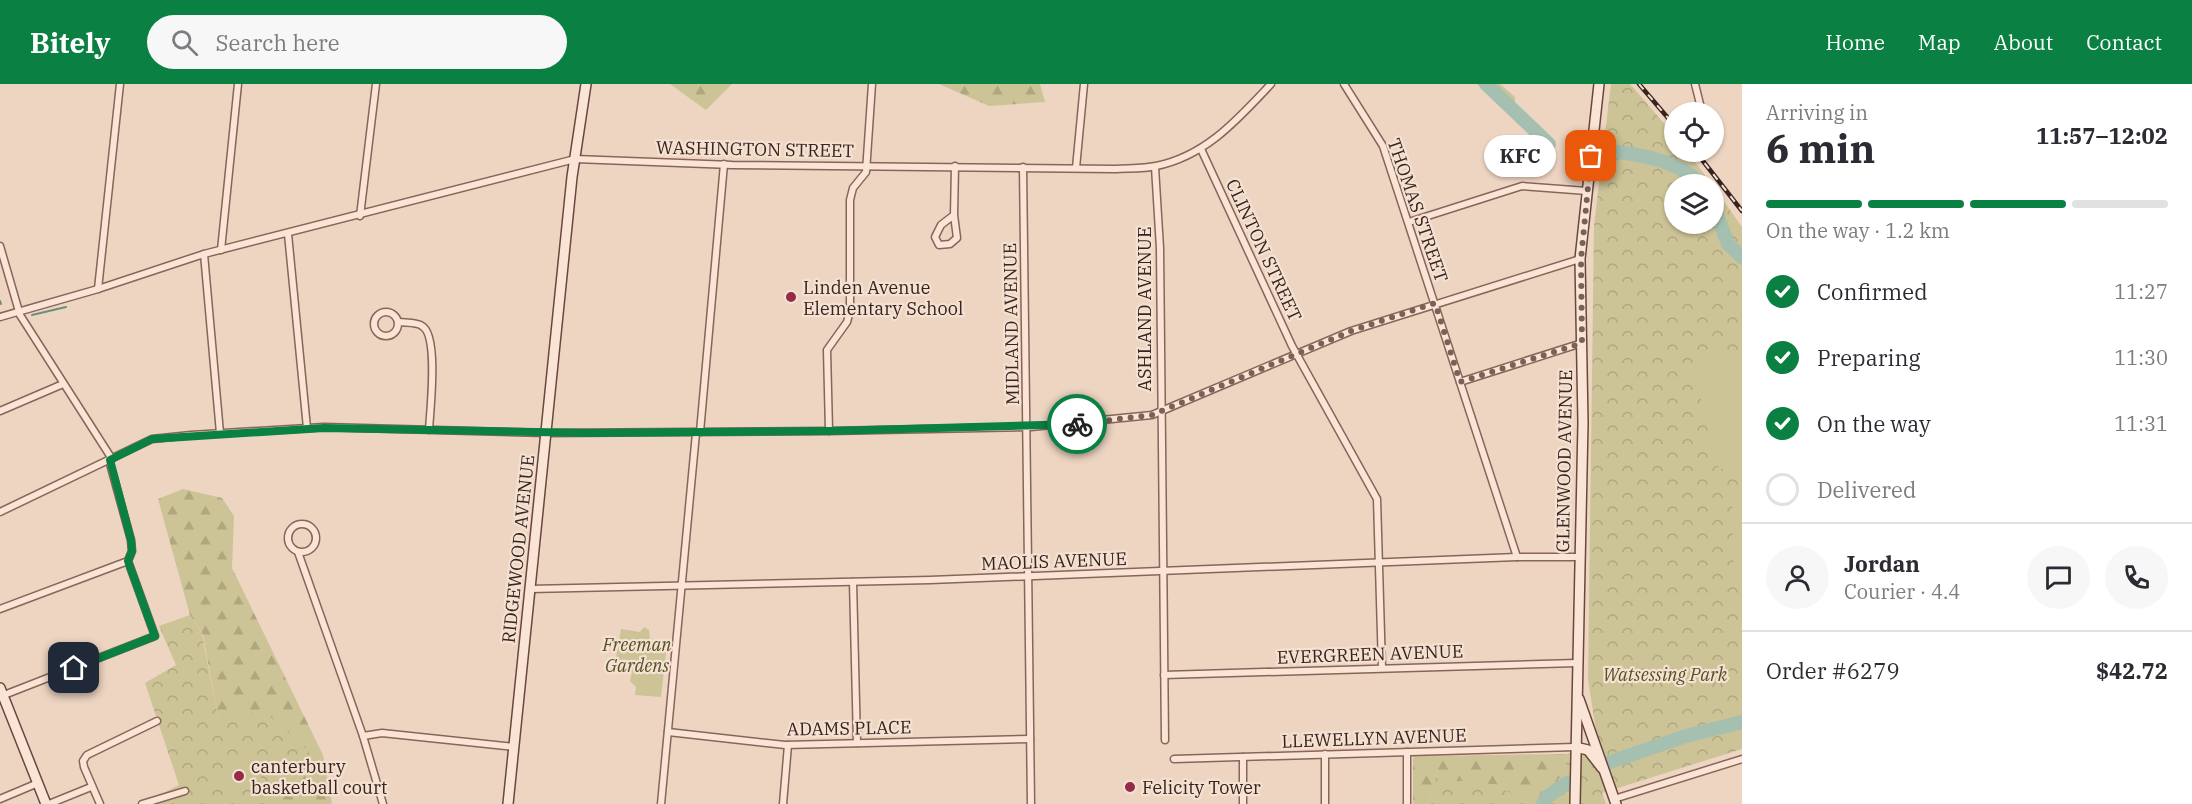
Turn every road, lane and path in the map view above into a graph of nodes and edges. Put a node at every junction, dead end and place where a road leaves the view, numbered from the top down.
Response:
1 (120, 84) edge
2 (238, 84) edge
3 (376, 84) edge
4 (586, 84) edge
5 (872, 84) edge
6 (1084, 84) edge
7 (1271, 84) edge
8 (1344, 84) edge
9 (1599, 84) edge
10 (1695, 84) edge
11 (1700, 102) edge
12 (1201, 149) junction
13 (575, 159) junction
14 (724, 164) junction
15 (866, 166) junction
16 (955, 166) junction
17 (1023, 167) junction
18 (1155, 167) junction
19 (1076, 168) junction
20 (1587, 191) junction
21 (954, 215) junction
22 (360, 216) junction
23 (1409, 222) junction
24 (288, 234) junction
25 (0, 246) edge
26 (220, 250) junction
27 (204, 254) junction
28 (1581, 259) junction
29 (98, 289) junction
30 (1435, 303) junction
31 (19, 311) junction
32 (0, 316) edge
33 (399, 322) dead end
34 (1582, 343) junction
35 (1296, 354) junction
36 (1460, 382) junction
37 (63, 384) junction
38 (0, 411) edge
39 (1160, 411) junction
40 (1028, 427) junction
41 (307, 428) junction
42 (429, 430) junction
43 (829, 431) junction
44 (220, 433) junction
45 (546, 433) junction
46 (698, 433) junction
47 (111, 459) junction
48 (0, 512) edge
49 (298, 552) junction
50 (1517, 557) junction
51 (1580, 557) junction
52 (128, 561) junction
53 (1378, 564) junction
54 (1162, 572) junction
55 (1028, 577) junction
56 (853, 582) junction
57 (682, 586) junction
58 (530, 589) junction
59 (0, 609) edge
60 (1577, 663) junction
61 (1382, 668) junction
62 (1164, 675) junction
63 (2, 691) edge
64 (1577, 694) junction
65 (157, 721) dead end
66 (668, 732) junction
67 (363, 736) junction
68 (1030, 740) junction
69 (1165, 740) dead end
70 (857, 743) junction
71 (788, 745) junction
72 (514, 747) junction
73 (1575, 747) junction
74 (1407, 752) junction
75 (1325, 754) junction
76 (1243, 757) junction
77 (1174, 759) dead end
78 (1742, 759) edge
79 (1602, 768) junction
80 (38, 783) junction
81 (92, 787) junction
82 (185, 791) dead end
83 (0, 799) edge
84 (1615, 801) edge
85 (47, 804) edge
86 (100, 804) edge
87 (142, 804) edge
88 (383, 804) edge
89 (508, 804) edge
90 (661, 804) edge
91 (783, 804) edge
92 (1031, 804) edge
93 (1243, 804) edge
94 (1325, 804) edge
95 (1407, 804) edge
96 (1575, 804) edge

1 - 29 street
2 - 26 street
3 - 22 street
4 - 13 street, RIDGEWOOD AVENUE
5 - 15 street
6 - 19 street
7 - 12 street, WASHINGTON STREET
8 - 23 street, THOMAS STREET
9 - 20 street, GLENWOOD AVENUE
10 - 11 street
12 - 18 street, WASHINGTON STREET
12 - 35 street, CLINTON STREET
13 - 14 street, WASHINGTON STREET
13 - 22 street, WASHINGTON STREET
13 - 45 street, RIDGEWOOD AVENUE
14 - 15 street, WASHINGTON STREET
14 - 46 street
15 - 16 street, WASHINGTON STREET
15 - 43 street
16 - 17 street, WASHINGTON STREET
16 - 21 street
17 - 19 street, WASHINGTON STREET
17 - 40 street, MIDLAND AVENUE
18 - 19 street, WASHINGTON STREET
18 - 39 street, ASHLAND AVENUE
20 - 23 street
20 - 28 street, GLENWOOD AVENUE
21 - 21 street
22 - 24 street, WASHINGTON STREET
23 - 30 street, THOMAS STREET
24 - 26 street, WASHINGTON STREET
24 - 41 street
25 - 31 street
26 - 27 street, WASHINGTON STREET
27 - 29 street, WASHINGTON STREET
27 - 44 street
28 - 30 street
28 - 34 street, GLENWOOD AVENUE
29 - 31 street, WASHINGTON STREET
30 - 35 street
30 - 36 street, THOMAS STREET
31 - 32 street, WASHINGTON STREET
31 - 37 street
33 - 42 street
34 - 36 street
34 - 51 street, GLENWOOD AVENUE
35 - 39 street
35 - 53 street, CLINTON STREET
36 - 50 street, THOMAS STREET
37 - 38 street
37 - 47 street
39 - 40 street
39 - 54 street, ASHLAND AVENUE
40 - 43 street
40 - 55 street, MIDLAND AVENUE
41 - 42 street
41 - 44 street
42 - 45 street
43 - 46 street
44 - 47 street
45 - 46 street
45 - 58 street, RIDGEWOOD AVENUE
46 - 57 street
47 - 48 street
47 - 52 street
49 - 49 street
49 - 67 street
50 - 51 street, MAOLIS AVENUE
50 - 53 street, MAOLIS AVENUE
51 - 60 street, GLENWOOD AVENUE
52 - 59 street
52 - 63 street
53 - 54 street, MAOLIS AVENUE
53 - 61 street, CLINTON STREET
54 - 55 street, MAOLIS AVENUE
54 - 62 street, ASHLAND AVENUE
55 - 56 street, MAOLIS AVENUE
55 - 68 street, MIDLAND AVENUE
56 - 57 street, MAOLIS AVENUE
56 - 70 street
57 - 58 street, MAOLIS AVENUE
57 - 66 street
58 - 72 street, RIDGEWOOD AVENUE
60 - 61 street, EVERGREEN AVENUE
60 - 64 street, GLENWOOD AVENUE
61 - 62 street, EVERGREEN AVENUE
62 - 69 street, ASHLAND AVENUE
63 - 80 street
64 - 73 street, GLENWOOD AVENUE
64 - 79 street
65 - 81 street
66 - 71 street, ADAMS PLACE
66 - 90 street
67 - 72 street
67 - 88 street
68 - 70 street, ADAMS PLACE
68 - 92 street, MIDLAND AVENUE
70 - 71 street, ADAMS PLACE
71 - 91 street
72 - 89 street, RIDGEWOOD AVENUE
73 - 74 street, LLEWELLYN AVENUE
73 - 79 street
73 - 96 street, GLENWOOD AVENUE
74 - 75 street, LLEWELLYN AVENUE
74 - 95 street
75 - 76 street, LLEWELLYN AVENUE
75 - 94 street
76 - 77 street, LLEWELLYN AVENUE
76 - 93 street
78 - 84 street
79 - 84 street
80 - 83 street
80 - 85 street
81 - 85 street
81 - 86 street
82 - 87 street

